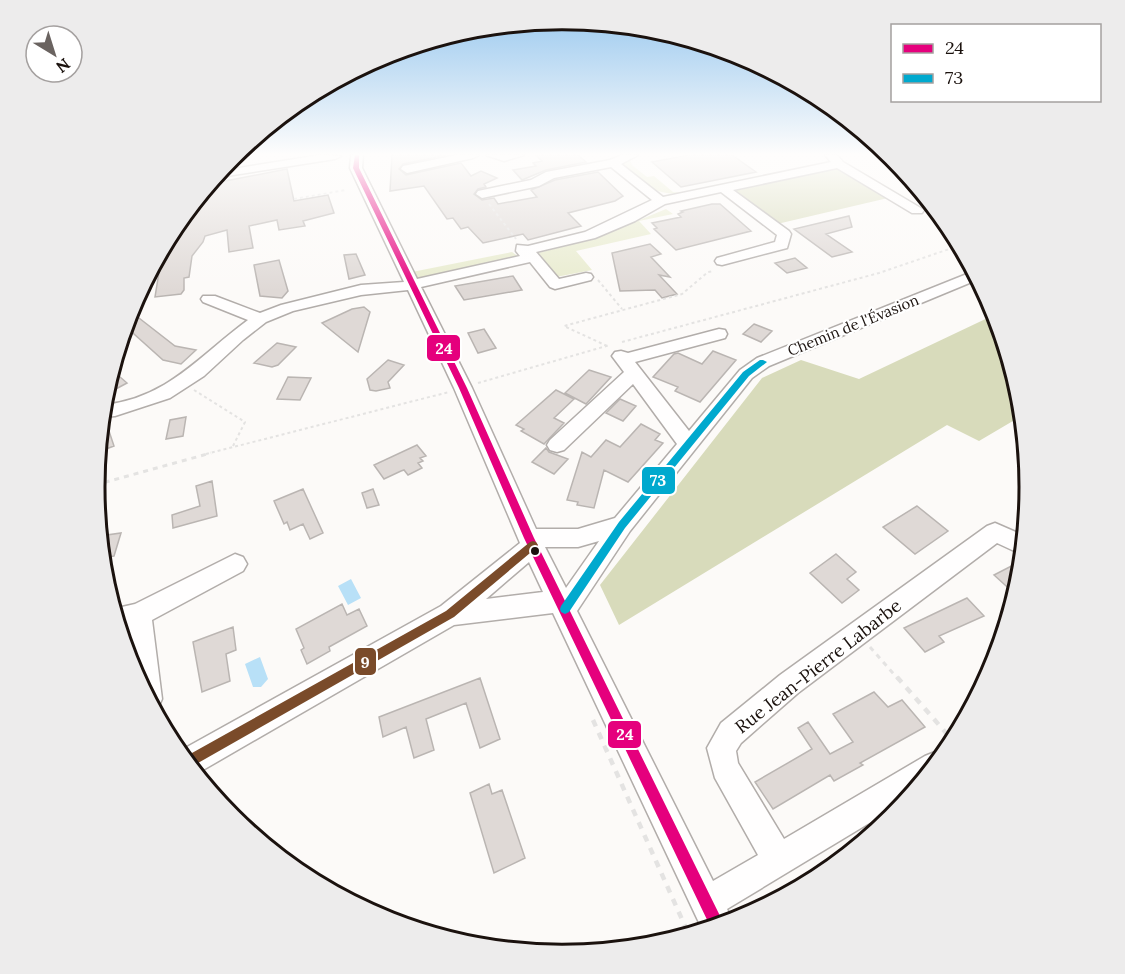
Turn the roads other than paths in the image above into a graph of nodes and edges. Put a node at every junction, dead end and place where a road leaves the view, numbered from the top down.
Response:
1 (375, 200) edge
2 (739, 200) edge
3 (902, 200) edge
4 (661, 201) edge
5 (917, 210) dead end
6 (526, 252) junction
7 (722, 261) road end
8 (404, 270) junction
9 (586, 277) road end
10 (968, 278) edge
11 (411, 285) junction
12 (361, 290) junction
13 (209, 299) dead end
14 (260, 319) junction
15 (719, 334) dead end
16 (621, 359) junction
17 (112, 410) edge
18 (557, 445) dead end
19 (689, 445) junction
20 (622, 525) junction
21 (531, 541) junction
22 (1016, 542) edge
23 (235, 564) dead end
24 (563, 605) junction
25 (450, 614) junction
26 (128, 616) edge
27 (137, 654) edge
28 (195, 758) edge
29 (914, 779) edge
30 (778, 860) junction
31 (712, 915) edge

1 - 8 street
2 - 7 street
3 - 5 street
4 - 6 street
6 - 8 street
6 - 9 street
6 - 11 street
8 - 11 street
8 - 12 street
10 - 19 street, Chemin de l'Évasion
11 - 12 street
11 - 21 street
12 - 14 street
13 - 14 street
14 - 17 street
15 - 16 street
16 - 18 street
16 - 19 street
19 - 20 street, Chemin de l'Évasion
20 - 21 street
20 - 24 street, Chemin de l'Évasion
21 - 24 street
21 - 25 street
22 - 30 street, Rue Jean-Pierre Labarbe
23 - 26 street
24 - 25 street
24 - 31 street
25 - 28 street
26 - 27 street
29 - 30 street
30 - 31 street

